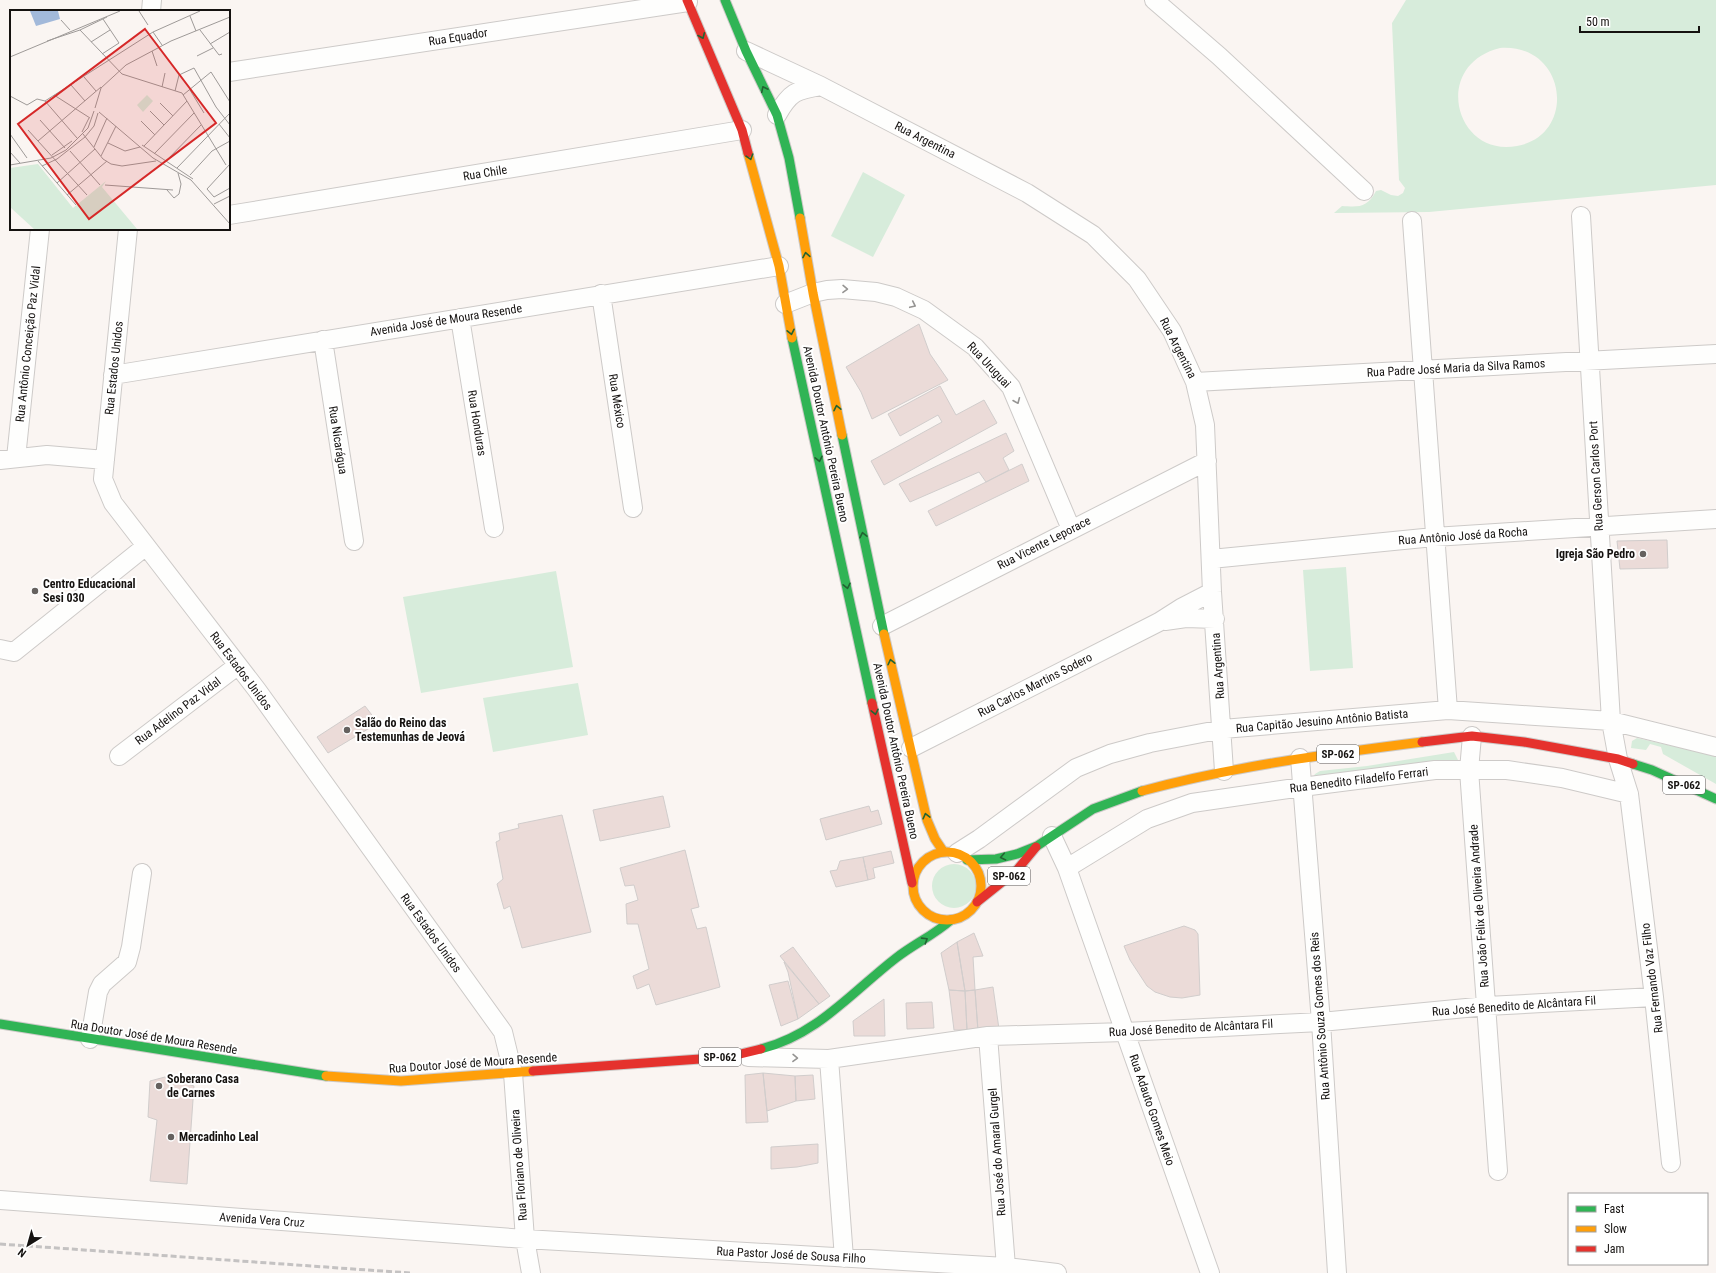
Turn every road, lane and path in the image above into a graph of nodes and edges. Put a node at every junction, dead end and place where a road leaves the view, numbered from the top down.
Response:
1 (152, 0) edge
2 (725, 0) edge
3 (1154, 0) edge
4 (688, 1) edge
5 (151, 10) edge
6 (746, 51) junction
7 (230, 72) edge
8 (821, 86) junction
9 (776, 114) junction
10 (742, 130) junction
11 (1364, 191) dead end
12 (230, 215) edge
13 (1581, 216) dead end
14 (1412, 221) dead end
15 (40, 230) edge
16 (133, 230) edge
17 (779, 266) junction
18 (813, 293) junction
19 (601, 294) junction
20 (785, 304) junction
21 (460, 318) junction
22 (323, 340) junction
23 (1716, 354) edge
24 (1589, 361) junction
25 (1423, 370) junction
26 (113, 375) junction
27 (1195, 382) junction
28 (8, 459) edge
29 (105, 460) junction
30 (1207, 460) junction
31 (633, 508) dead end
32 (1716, 519) edge
33 (1599, 526) junction
34 (494, 528) dead end
35 (1071, 529) junction
36 (1434, 537) junction
37 (354, 541) dead end
38 (146, 546) junction
39 (1211, 559) junction
40 (1212, 592) junction
41 (1215, 619) junction
42 (1159, 622) junction
43 (882, 626) junction
44 (0, 649) edge
45 (237, 666) junction
46 (1448, 710) junction
47 (1611, 721) junction
48 (1223, 729) junction
49 (1472, 736) junction
50 (1716, 747) edge
51 (911, 748) junction
52 (119, 756) dead end
53 (1300, 758) junction
54 (1618, 760) junction
55 (1469, 770) junction
56 (1224, 771) junction
57 (1302, 787) junction
58 (1629, 794) junction
59 (1716, 799) edge
60 (1052, 836) junction
61 (1037, 846) junction
62 (956, 855) junction
63 (1067, 868) junction
64 (142, 873) dead end
65 (912, 883) junction
66 (977, 902) junction
67 (919, 906) junction
68 (918, 918) dead end
69 (951, 920) junction
70 (910, 938) dead end
71 (897, 957) junction
72 (1654, 997) junction
73 (1487, 1006) junction
74 (1321, 1022) junction
75 (0, 1024) edge
76 (1125, 1032) junction
77 (988, 1036) junction
78 (90, 1039) junction
79 (728, 1057) junction
80 (829, 1059) junction
81 (513, 1073) junction
82 (1671, 1163) dead end
83 (1498, 1170) dead end
84 (0, 1200) edge
85 (528, 1256) edge
86 (844, 1258) junction
87 (1006, 1267) junction
88 (1057, 1273) edge
89 (1210, 1273) edge
90 (1337, 1273) edge

1 - 5 street
2 - 6 main road, Avenida Doutor Antônio Pereira Bueno
3 - 11 street
4 - 7 street, Rua Equador
4 -> 10 main road, Avenida Doutor Antônio Pereira Bueno
6 - 8 street, Rua Argentina
9 -> 6 main road, Avenida Doutor Antônio Pereira Bueno
8 - 9 street
8 - 27 street, Rua Argentina
18 -> 9 main road, Avenida Doutor Antônio Pereira Bueno
10 - 12 street, Rua Chile
10 -> 17 main road, Avenida Doutor Antônio Pereira Bueno
13 - 24 street, Rua Gerson Carlos Port
14 - 25 street
15 - 28 street, Rua Antônio Conceição Paz Vidal
16 - 26 street, Rua Estados Unidos
17 - 19 street, Avenida José de Moura Resende
17 - 20 main road, Avenida Doutor Antônio Pereira Bueno
18 - 20 street, Rua Uruguai
18 -> 35 street, Rua Uruguai
43 -> 18 main road, Avenida Doutor Antônio Pereira Bueno
19 - 21 street, Avenida José de Moura Resende
19 - 31 street, Rua México
20 -> 65 main road, Avenida Doutor Antônio Pereira Bueno
21 - 22 street, Avenida José de Moura Resende
21 - 34 street, Rua Honduras
22 - 26 street, Avenida José de Moura Resende
22 - 37 street, Rua Nicarágua
23 - 24 street, Rua Padre José Maria da Silva Ramos
24 - 25 street, Rua Padre José Maria da Silva Ramos
24 - 33 street, Rua Gerson Carlos Port
25 - 27 street, Rua Padre José Maria da Silva Ramos
25 - 36 street
26 - 29 street, Rua Estados Unidos
27 - 30 street, Rua Argentina
28 - 29 street
29 - 38 street, Rua Estados Unidos
30 - 35 street, Rua Vicente Leporace
30 - 39 street, Rua Argentina
32 - 33 street, Rua Antônio José da Rocha
33 - 36 street, Rua Antônio José da Rocha
33 - 47 street, Rua Gerson Carlos Port
35 - 43 street, Rua Vicente Leporace
36 - 39 street, Rua Antônio José da Rocha
36 - 46 street
38 - 44 street
38 - 45 street, Rua Estados Unidos
39 - 40 street, Rua Argentina
40 - 41 street, Rua Argentina
40 - 42 street, Rua Carlos Martins Sodero
41 - 42 street, Rua Carlos Martins Sodero
41 - 48 street, Rua Argentina
42 - 51 street, Rua Carlos Martins Sodero
51 -> 43 main road, Avenida Doutor Antônio Pereira Bueno
45 - 52 street, Rua Adelino Paz Vidal
45 - 81 street, Rua Estados Unidos
46 - 47 street, Rua Capitão Jesuino Antônio Batista
46 - 48 street, Rua Capitão Jesuino Antônio Batista
47 - 50 street, Rua Capitão Jesuino Antônio Batista
47 - 54 street, Rua Gerson Carlos Port
48 - 56 street, Rua Argentina
48 - 62 street, Rua Capitão Jesuino Antônio Batista
49 - 53 main road, SP-062
49 - 54 main road, SP-062
49 - 55 street, Rua João Felix de Oliveira Andrade
62 -> 51 main road, Avenida Doutor Antônio Pereira Bueno
53 - 56 main road, SP-062
53 - 57 street, Rua Antônio Souza Gomes dos Reis
54 - 58 street
54 - 59 main road, SP-062
55 - 57 street, Rua Benedito Filadelfo Ferrari
55 - 58 street, Rua Benedito Filadelfo Ferrari
55 - 73 street, Rua João Felix de Oliveira Andrade
56 - 60 main road, SP-062
57 - 63 street, Rua Benedito Filadelfo Ferrari
57 - 74 street, Rua Antônio Souza Gomes dos Reis
58 - 72 street, Rua Fernando Vaz Filho
60 - 61 main road, SP-062
60 - 63 street, Rua Adauto Gomes Meio
61 -> 62 main road, SP-062
61 - 66 main road, SP-062
62 - 65 main road, SP-062
62 - 66 main road, SP-062
63 - 76 street, Rua Adauto Gomes Meio
64 - 78 street
65 - 67 main road
66 - 69 main road, SP-062
67 - 68 main road
67 - 69 main road
71 -> 69 main road, Rua Doutor José de Moura Resende / SP-062
70 - 71 main road, Rua Doutor José de Moura Resende / SP-062
71 - 79 main road, Rua Doutor José de Moura Resende / SP-062
72 - 73 street, Rua José Benedito de Alcântara Fil
72 - 82 street, Rua Fernando Vaz Filho
73 - 74 street, Rua José Benedito de Alcântara Fil
73 - 83 street, Rua João Felix de Oliveira Andrade
74 - 76 street, Rua José Benedito de Alcântara Fil
74 - 90 street, Rua Antônio Souza Gomes dos Reis
75 - 78 main road, Rua Doutor José de Moura Resende / SP-062
76 - 77 street, Rua José Benedito de Alcântara Fil
76 - 89 street, Rua Adauto Gomes Meio
77 - 80 street, Rua José Benedito de Alcântara Fil
77 - 87 street, Rua José do Amaral Gurgel
78 - 81 main road, Rua Doutor José de Moura Resende / SP-062
79 -> 80 street, Rua José Benedito de Alcântara Fil
79 - 81 main road, Rua Doutor José de Moura Resende / SP-062
80 - 86 street
81 - 85 street, Rua Floriano de Oliveira
84 - 85 street, Avenida Vera Cruz
85 - 86 street, Rua Pastor José de Sousa Filho
86 - 87 street, Rua Pastor José de Sousa Filho
87 - 88 street, Rua Pastor José de Sousa Filho

